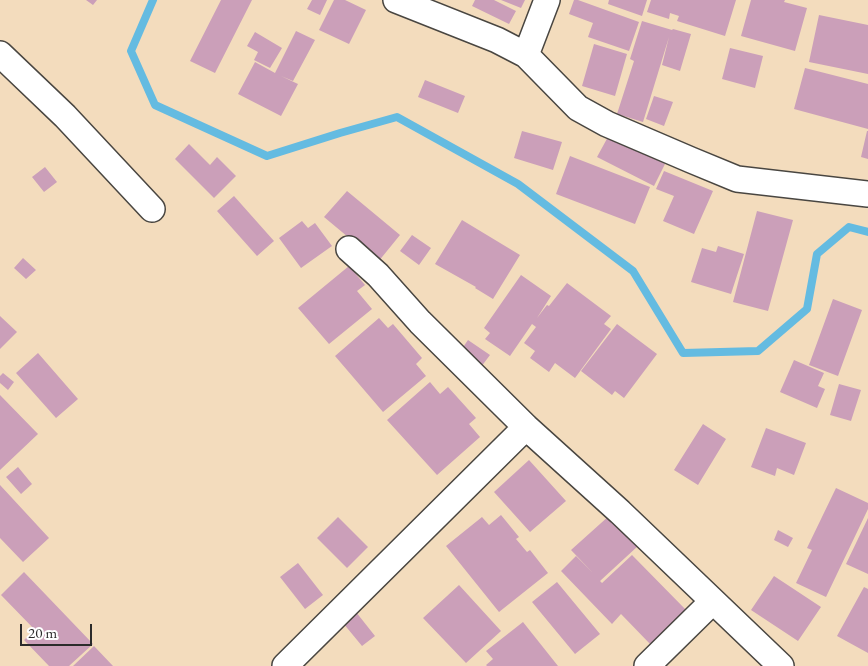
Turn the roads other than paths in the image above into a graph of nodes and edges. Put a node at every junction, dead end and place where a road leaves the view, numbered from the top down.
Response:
1 (396, 0) edge
2 (547, 0) edge
3 (0, 54) edge
4 (526, 55) junction
5 (868, 194) edge
6 (152, 209) dead end
7 (349, 249) dead end
8 (526, 427) junction
9 (712, 602) junction
10 (285, 666) edge
11 (647, 666) edge
12 (781, 666) edge

1 - 4 street
2 - 4 street
3 - 6 street
4 - 5 street
7 - 8 street
8 - 9 street
8 - 10 street
9 - 11 street
9 - 12 street

